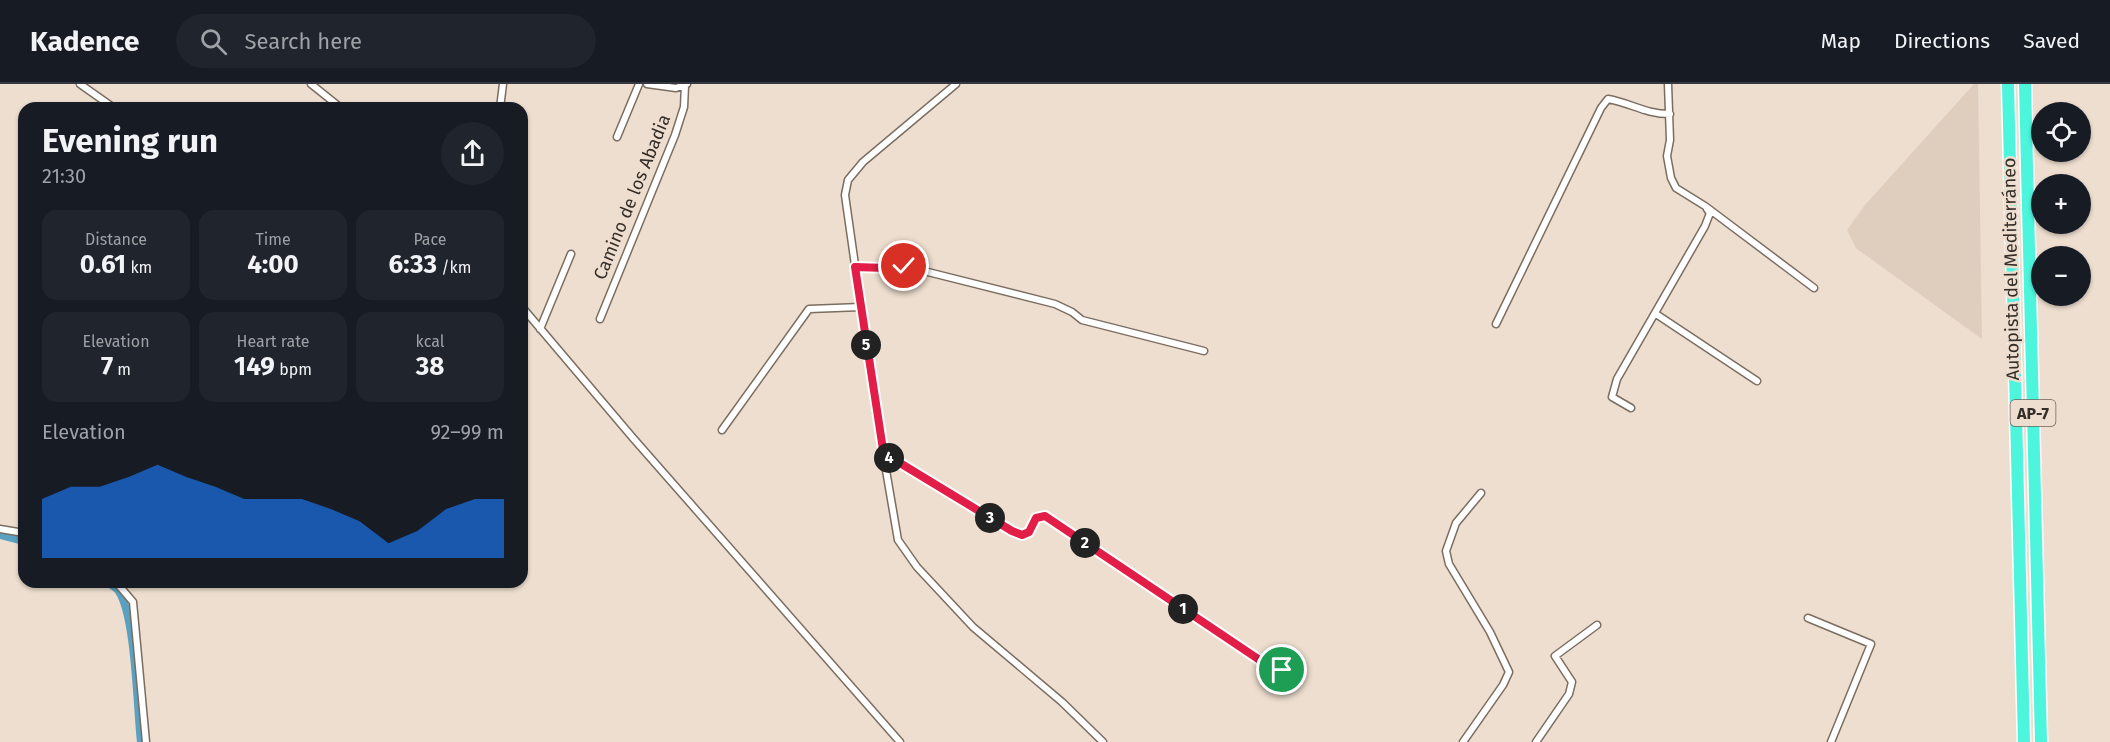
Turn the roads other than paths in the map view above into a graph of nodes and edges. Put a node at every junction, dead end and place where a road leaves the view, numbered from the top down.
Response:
1 (80, 84) edge
2 (311, 84) edge
3 (503, 84) edge
4 (639, 84) edge
5 (647, 84) edge
6 (956, 84) edge
7 (1668, 84) edge
8 (2008, 84) edge
9 (2025, 84) edge
10 (686, 85) edge
11 (106, 102) edge
12 (334, 102) edge
13 (501, 102) edge
14 (1670, 114) junction
15 (617, 137) dead end
16 (1706, 206) junction
17 (571, 254) dead end
18 (855, 267) junction
19 (1814, 288) dead end
20 (861, 307) junction
21 (1656, 314) junction
22 (528, 315) edge
23 (600, 319) dead end
24 (1496, 324) dead end
25 (540, 329) junction
26 (1204, 351) dead end
27 (1757, 381) dead end
28 (1631, 408) dead end
29 (722, 430) dead end
30 (884, 456) junction
31 (1481, 493) dead end
32 (0, 529) edge
33 (18, 532) edge
34 (121, 588) edge
35 (1808, 618) dead end
36 (1597, 625) dead end
37 (1282, 670) dead end
38 (146, 742) edge
39 (900, 742) edge
40 (1102, 742) edge
41 (1464, 742) edge
42 (1536, 742) edge
43 (1831, 742) edge
44 (2024, 742) edge
45 (2041, 742) edge

1 - 11 street
2 - 12 street
3 - 13 street
4 - 15 street, Camino de los Abadia
5 - 10 street, Camino de los Abadia
6 - 18 street
7 - 14 street
8 - 44 highway, Autopista del Mediterráneo / AP-7
9 - 45 highway, Autopista del Mediterráneo / AP-7
10 - 23 street, Camino de los Abadia
14 - 16 street
14 - 24 street
16 - 19 street
16 - 21 street
17 - 25 street
18 - 20 street
18 - 26 street
20 - 29 street
20 - 30 street
21 - 27 street
21 - 28 street
22 - 25 street
25 - 39 street
30 - 37 street
30 - 40 street
31 - 41 street
32 - 33 street
34 - 38 street
35 - 43 street
36 - 42 street

